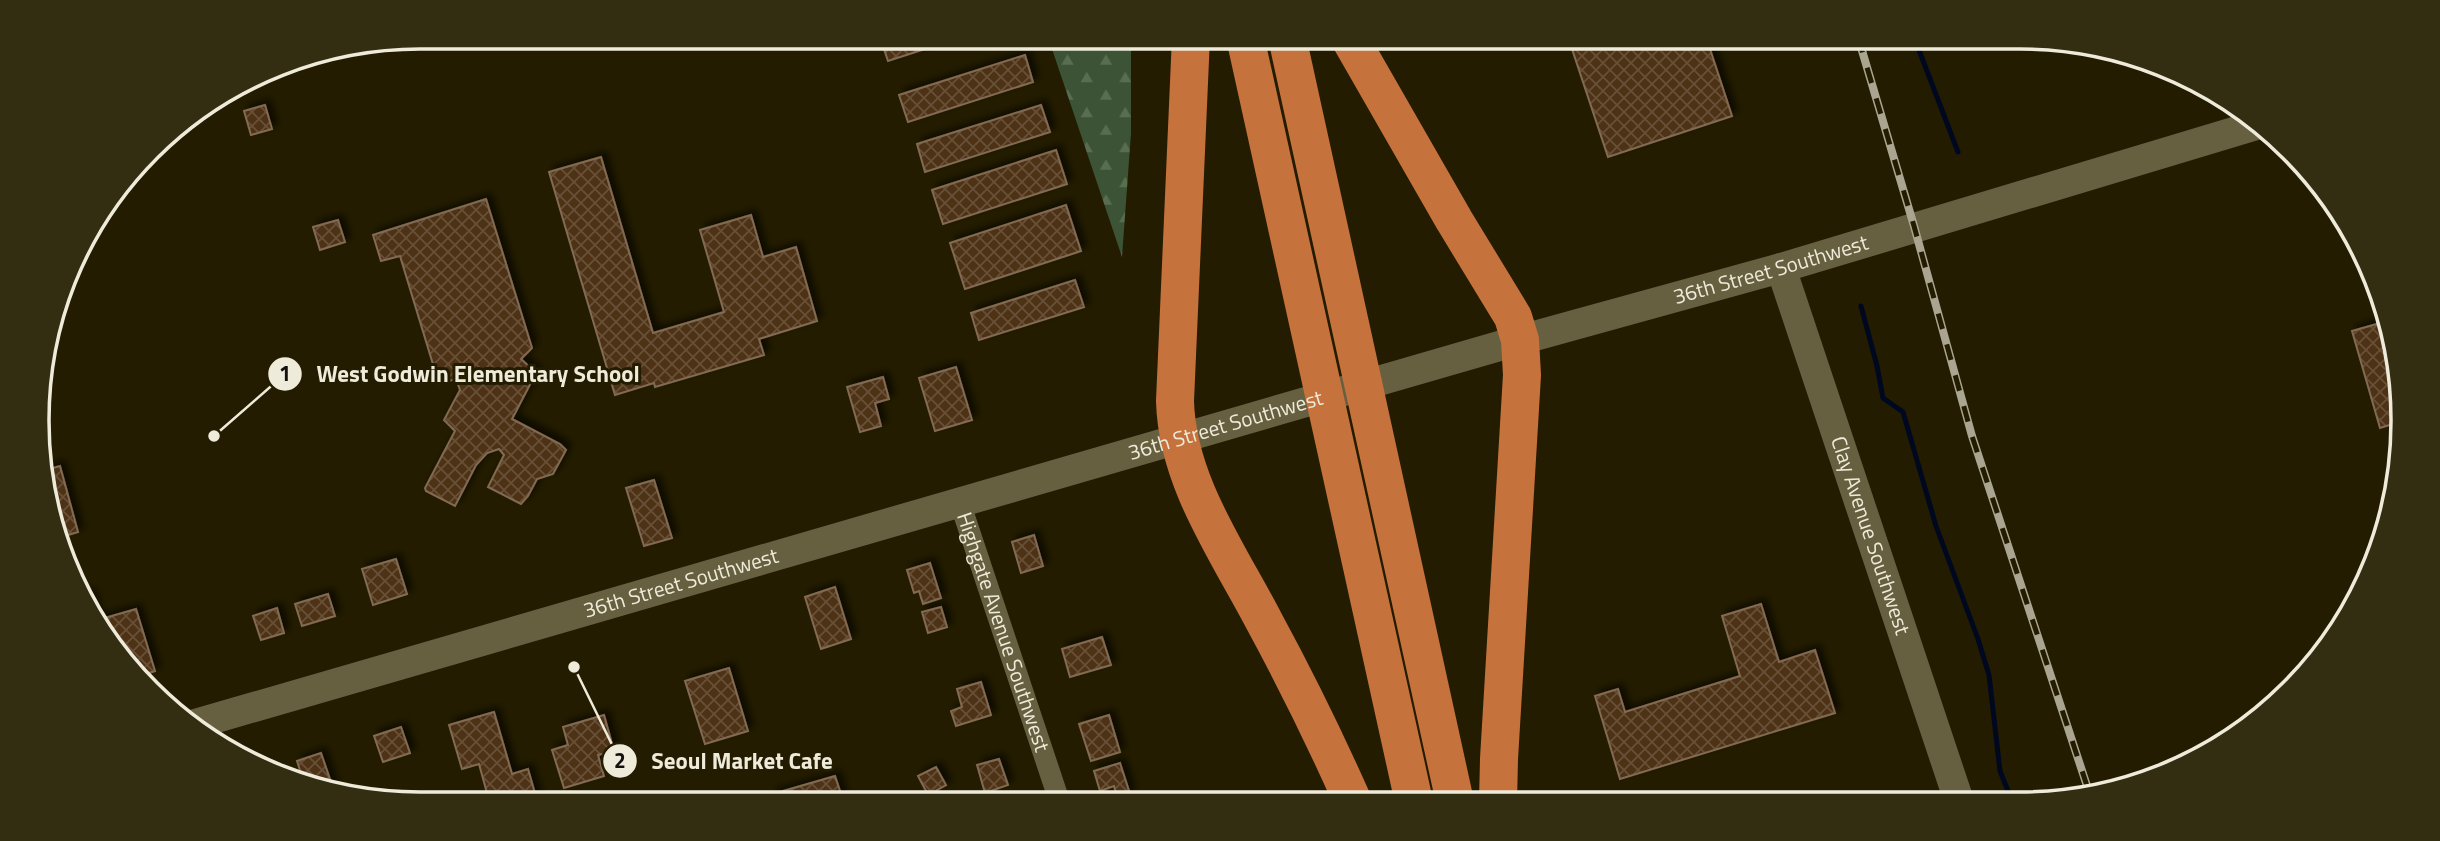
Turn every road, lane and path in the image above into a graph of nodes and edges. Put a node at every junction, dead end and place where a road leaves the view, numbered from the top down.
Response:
1 (1190, 49) edge
2 (1248, 49) edge
3 (1290, 49) edge
4 (1356, 49) edge
5 (2248, 128) edge
6 (1781, 268) junction
7 (1520, 340) junction
8 (1178, 440) junction
9 (960, 503) junction
10 (204, 722) edge
11 (1056, 792) edge
12 (1348, 792) edge
13 (1411, 792) edge
14 (1453, 792) edge
15 (1498, 792) edge
16 (1956, 792) edge

1 - 8 highway
2 - 13 highway
3 - 14 highway
4 - 7 highway
5 - 6 street, 36th Street Southwest
6 - 7 street, 36th Street Southwest
6 - 16 street, Clay Avenue Southwest
7 - 8 street, 36th Street Southwest
7 - 15 highway
8 - 9 street, 36th Street Southwest
8 - 12 highway
9 - 10 street, 36th Street Southwest
9 - 11 street, Highgate Avenue Southwest

